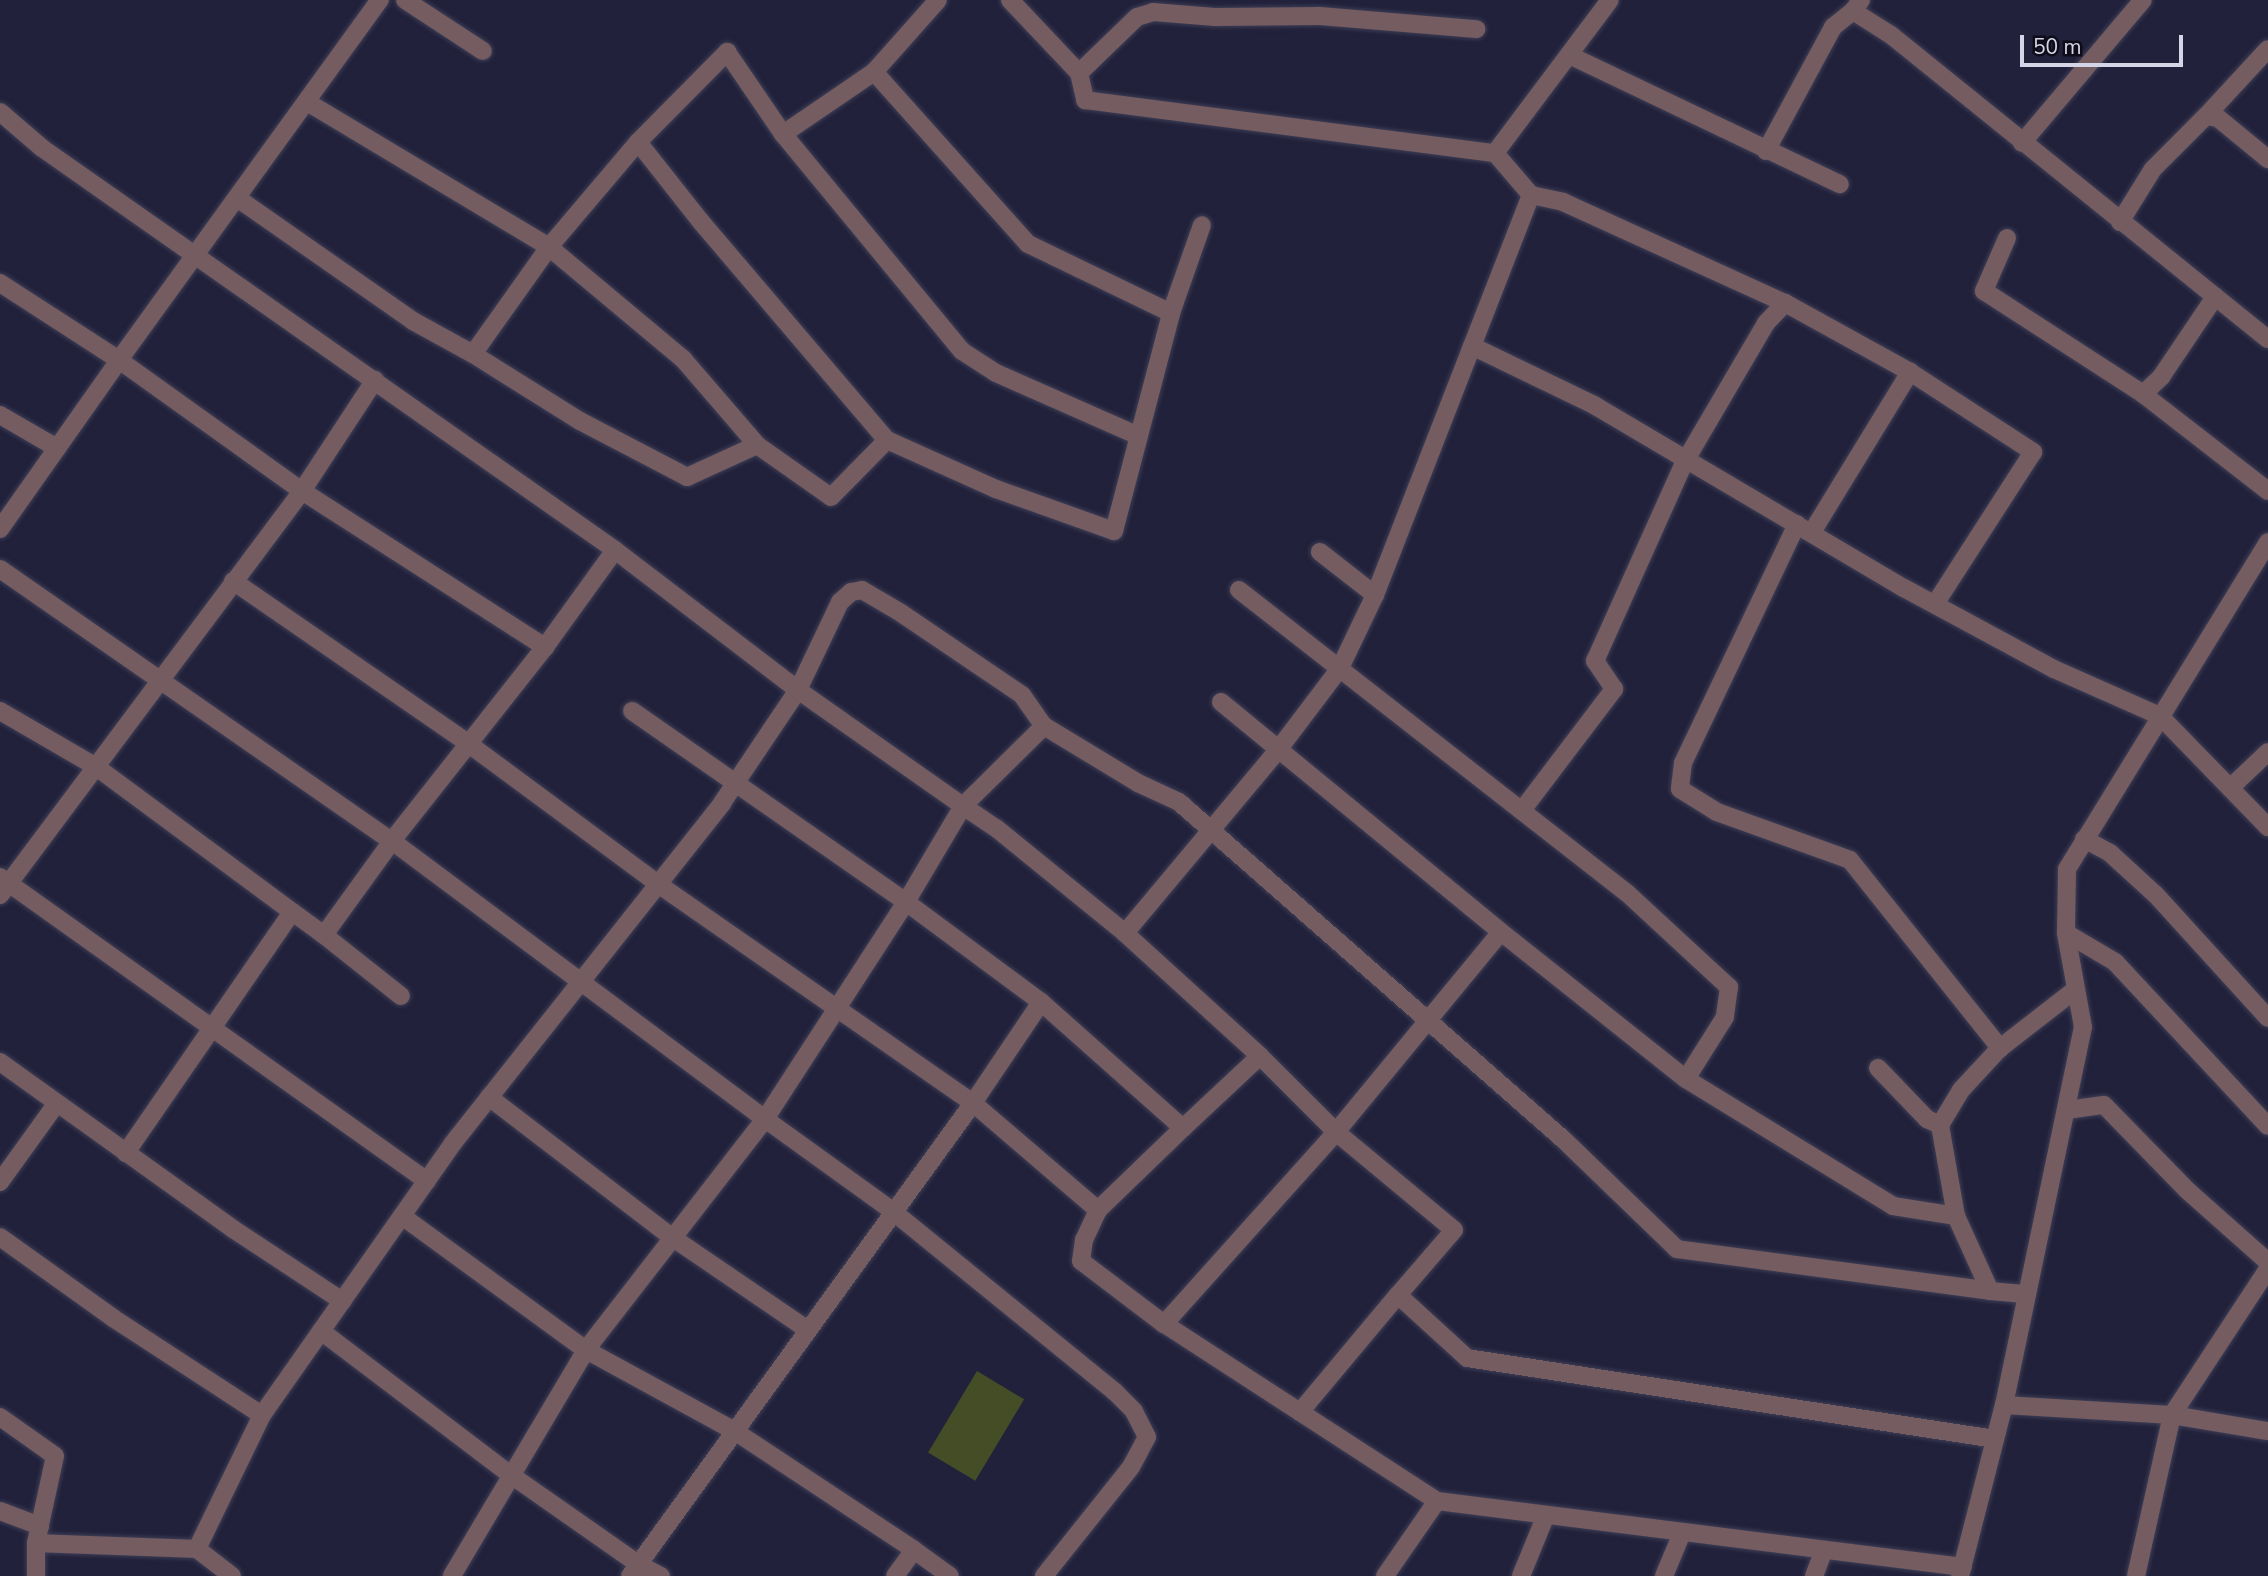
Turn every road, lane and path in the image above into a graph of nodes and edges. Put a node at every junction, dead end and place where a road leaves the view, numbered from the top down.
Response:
1 (380, 0) edge
2 (405, 0) edge
3 (938, 0) edge
4 (1010, 0) edge
5 (1610, 0) edge
6 (2143, 0) edge
7 (1857, 5) edge
8 (1476, 29) dead end
9 (2268, 49) edge
10 (483, 51) dead end
11 (1569, 55) junction
12 (874, 72) junction
13 (1079, 73) junction
14 (307, 102) junction
15 (0, 112) edge
16 (2206, 116) junction
17 (783, 134) junction
18 (638, 142) junction
19 (2022, 142) junction
20 (1766, 151) junction
21 (1495, 153) junction
22 (2268, 159) edge
23 (1840, 184) dead end
24 (1531, 195) junction
25 (237, 198) junction
26 (2120, 222) junction
27 (1202, 225) dead end
28 (2007, 238) dead end
29 (549, 247) junction
30 (197, 253) junction
31 (0, 283) edge
32 (2215, 297) junction
33 (1785, 303) junction
34 (1171, 313) junction
35 (2268, 339) edge
36 (1472, 346) junction
37 (474, 354) junction
38 (119, 360) junction
39 (1910, 372) junction
40 (375, 380) junction
41 (2143, 394) junction
42 (0, 415) edge
43 (1139, 436) junction
44 (887, 440) junction
45 (757, 445) junction
46 (57, 448) junction
47 (1687, 459) junction
48 (302, 491) junction
49 (2268, 491) edge
50 (1805, 528) junction
51 (0, 529) edge
52 (2268, 542) edge
53 (615, 550) junction
54 (1320, 552) dead end
55 (0, 569) edge
56 (233, 581) junction
57 (1240, 590) dead end
58 (1376, 595) junction
59 (1935, 604) junction
60 (545, 647) junction
61 (1340, 668) junction
62 (160, 677) junction
63 (798, 690) junction
64 (1220, 702) dead end
65 (0, 711) edge
66 (632, 711) dead end
67 (2160, 716) junction
68 (1044, 726) junction
69 (469, 744) junction
70 (1278, 750) junction
71 (2268, 752) edge
72 (95, 766) junction
73 (736, 783) junction
74 (2230, 788) junction
75 (963, 806) junction
76 (1523, 809) junction
77 (2268, 827) edge
78 (1210, 829) junction
79 (2084, 839) junction
80 (392, 841) junction
81 (658, 884) junction
82 (3, 885) edge
83 (906, 902) junction
84 (292, 912) junction
85 (1501, 932) junction
86 (1125, 933) junction
87 (2066, 933) junction
88 (324, 935) junction
89 (580, 982) junction
90 (2076, 989) junction
91 (401, 996) dead end
92 (1041, 1002) junction
93 (836, 1009) junction
94 (2268, 1017) edge
95 (1426, 1022) junction
96 (211, 1029) junction
97 (2000, 1048) junction
98 (1260, 1056) junction
99 (0, 1062) edge
100 (1878, 1068) dead end
101 (1686, 1079) junction
102 (489, 1097) junction
103 (57, 1103) junction
104 (973, 1103) junction
105 (2067, 1110) junction
106 (765, 1119) junction
107 (1940, 1125) junction
108 (2268, 1126) edge
109 (1182, 1128) junction
110 (1336, 1132) junction
111 (126, 1153) junction
112 (427, 1181) junction
113 (0, 1182) edge
114 (1098, 1209) junction
115 (894, 1212) junction
116 (402, 1216) junction
117 (1955, 1216) junction
118 (0, 1237) edge
119 (673, 1238) junction
120 (2268, 1262) edge
121 (2268, 1269) edge
122 (1990, 1291) junction
123 (2027, 1294) junction
124 (1398, 1295) junction
125 (342, 1301) junction
126 (1164, 1324) junction
127 (321, 1331) junction
128 (808, 1331) junction
129 (586, 1350) junction
130 (2004, 1405) junction
131 (1300, 1412) junction
132 (262, 1415) junction
133 (2172, 1415) junction
134 (0, 1417) edge
135 (733, 1430) junction
136 (2268, 1431) edge
137 (1995, 1439) junction
138 (511, 1475) junction
139 (1437, 1501) junction
140 (0, 1511) edge
141 (1546, 1515) junction
142 (1682, 1533) junction
143 (38, 1534) junction
144 (197, 1549) junction
145 (914, 1550) junction
146 (1825, 1550) junction
147 (634, 1570) edge
148 (1962, 1572) edge
149 (36, 1576) edge
150 (232, 1576) edge
151 (452, 1576) edge
152 (661, 1576) edge
153 (895, 1576) edge
154 (950, 1576) edge
155 (1044, 1576) edge
156 (1385, 1576) edge
157 (1521, 1576) edge
158 (1664, 1576) edge
159 (1814, 1576) edge
160 (2136, 1576) edge

1 - 14 street
2 - 10 street
3 - 12 street
4 - 13 street
5 - 11 street
6 - 19 street
7 - 19 street
7 - 20 street
8 - 13 street
9 - 16 street
11 - 20 street
11 - 21 street
12 - 17 street
12 - 34 street
13 - 21 street
14 - 25 street
14 - 29 street
15 - 30 street
16 - 22 street
16 - 26 street
17 - 18 street
17 - 43 street
18 - 29 street
18 - 44 street
19 - 26 street
20 - 23 street
21 - 24 street
24 - 33 street
24 - 36 street
25 - 30 street
25 - 37 street
26 - 32 street
27 - 34 street
28 - 41 street
29 - 37 street
29 - 45 street
30 - 38 street
30 - 40 street
31 - 38 street
32 - 35 street
32 - 41 street
33 - 39 street
33 - 47 street
34 - 43 street
36 - 47 street
36 - 58 street
37 - 45 street
38 - 46 street
38 - 48 street
39 - 50 street
39 - 59 street
40 - 48 street
40 - 53 street
41 - 49 street
42 - 46 street
43 - 44 street
44 - 45 street
46 - 51 street
47 - 50 street
47 - 76 street
48 - 56 street
48 - 60 street
50 - 59 street
50 - 97 street
52 - 67 street
53 - 60 street
53 - 63 street
54 - 58 street
55 - 62 street
56 - 62 street
56 - 69 street
57 - 61 street
58 - 61 street
59 - 67 street
60 - 69 street
61 - 70 street
61 - 76 street
62 - 72 street
62 - 80 street
63 - 68 street
63 - 73 street
63 - 75 street
64 - 70 street
65 - 72 street
66 - 73 street
67 - 74 street
67 - 79 street
68 - 75 street
68 - 78 street
69 - 80 street
69 - 81 street
70 - 78 street
70 - 85 street
71 - 74 street
72 - 82 street
72 - 84 street
73 - 81 street
73 - 83 street
74 - 77 street
75 - 83 street
75 - 86 street
76 - 101 street
78 - 86 street
78 - 95 street
79 - 87 street
79 - 94 street
80 - 88 street
80 - 89 street
81 - 89 street
81 - 93 street
82 - 96 street
83 - 92 street
83 - 93 street
84 - 88 street
84 - 96 street
85 - 95 street
85 - 101 street
86 - 98 street
87 - 90 street
87 - 108 street
88 - 91 street
89 - 102 street
89 - 106 street
90 - 97 street
90 - 105 street
92 - 104 street
92 - 109 street
93 - 104 street
93 - 106 street
95 - 110 street
95 - 122 street
96 - 111 street
96 - 112 street
97 - 107 street
98 - 109 street
98 - 110 street
99 - 103 street
100 - 107 street
101 - 117 street
102 - 112 street
102 - 119 street
103 - 111 street
103 - 113 street
104 - 114 street
104 - 115 street
105 - 120 street
105 - 123 street
106 - 115 street
106 - 119 street
107 - 117 street
109 - 114 street
110 - 124 street
110 - 126 street
111 - 125 street
112 - 116 street
114 - 126 street
115 - 128 street
115 - 155 street
116 - 125 street
116 - 129 street
117 - 122 street
118 - 132 street
119 - 128 street
119 - 129 street
121 - 133 street
122 - 123 street
123 - 130 street
124 - 131 street
124 - 137 street
125 - 127 street
126 - 131 street
127 - 132 street
127 - 138 street
128 - 135 street
129 - 135 street
129 - 138 street
130 - 133 street
130 - 137 street
131 - 139 street
132 - 144 street
133 - 136 street
133 - 160 street
134 - 143 street
135 - 145 street
135 - 147 street
137 - 148 street
138 - 147 street
138 - 151 street
139 - 141 street
139 - 156 street
140 - 143 street
141 - 142 street
141 - 157 street
142 - 146 street
142 - 158 street
143 - 144 street
143 - 149 street
144 - 150 street
145 - 153 street
145 - 154 street
146 - 148 street
146 - 159 street
147 - 152 street

